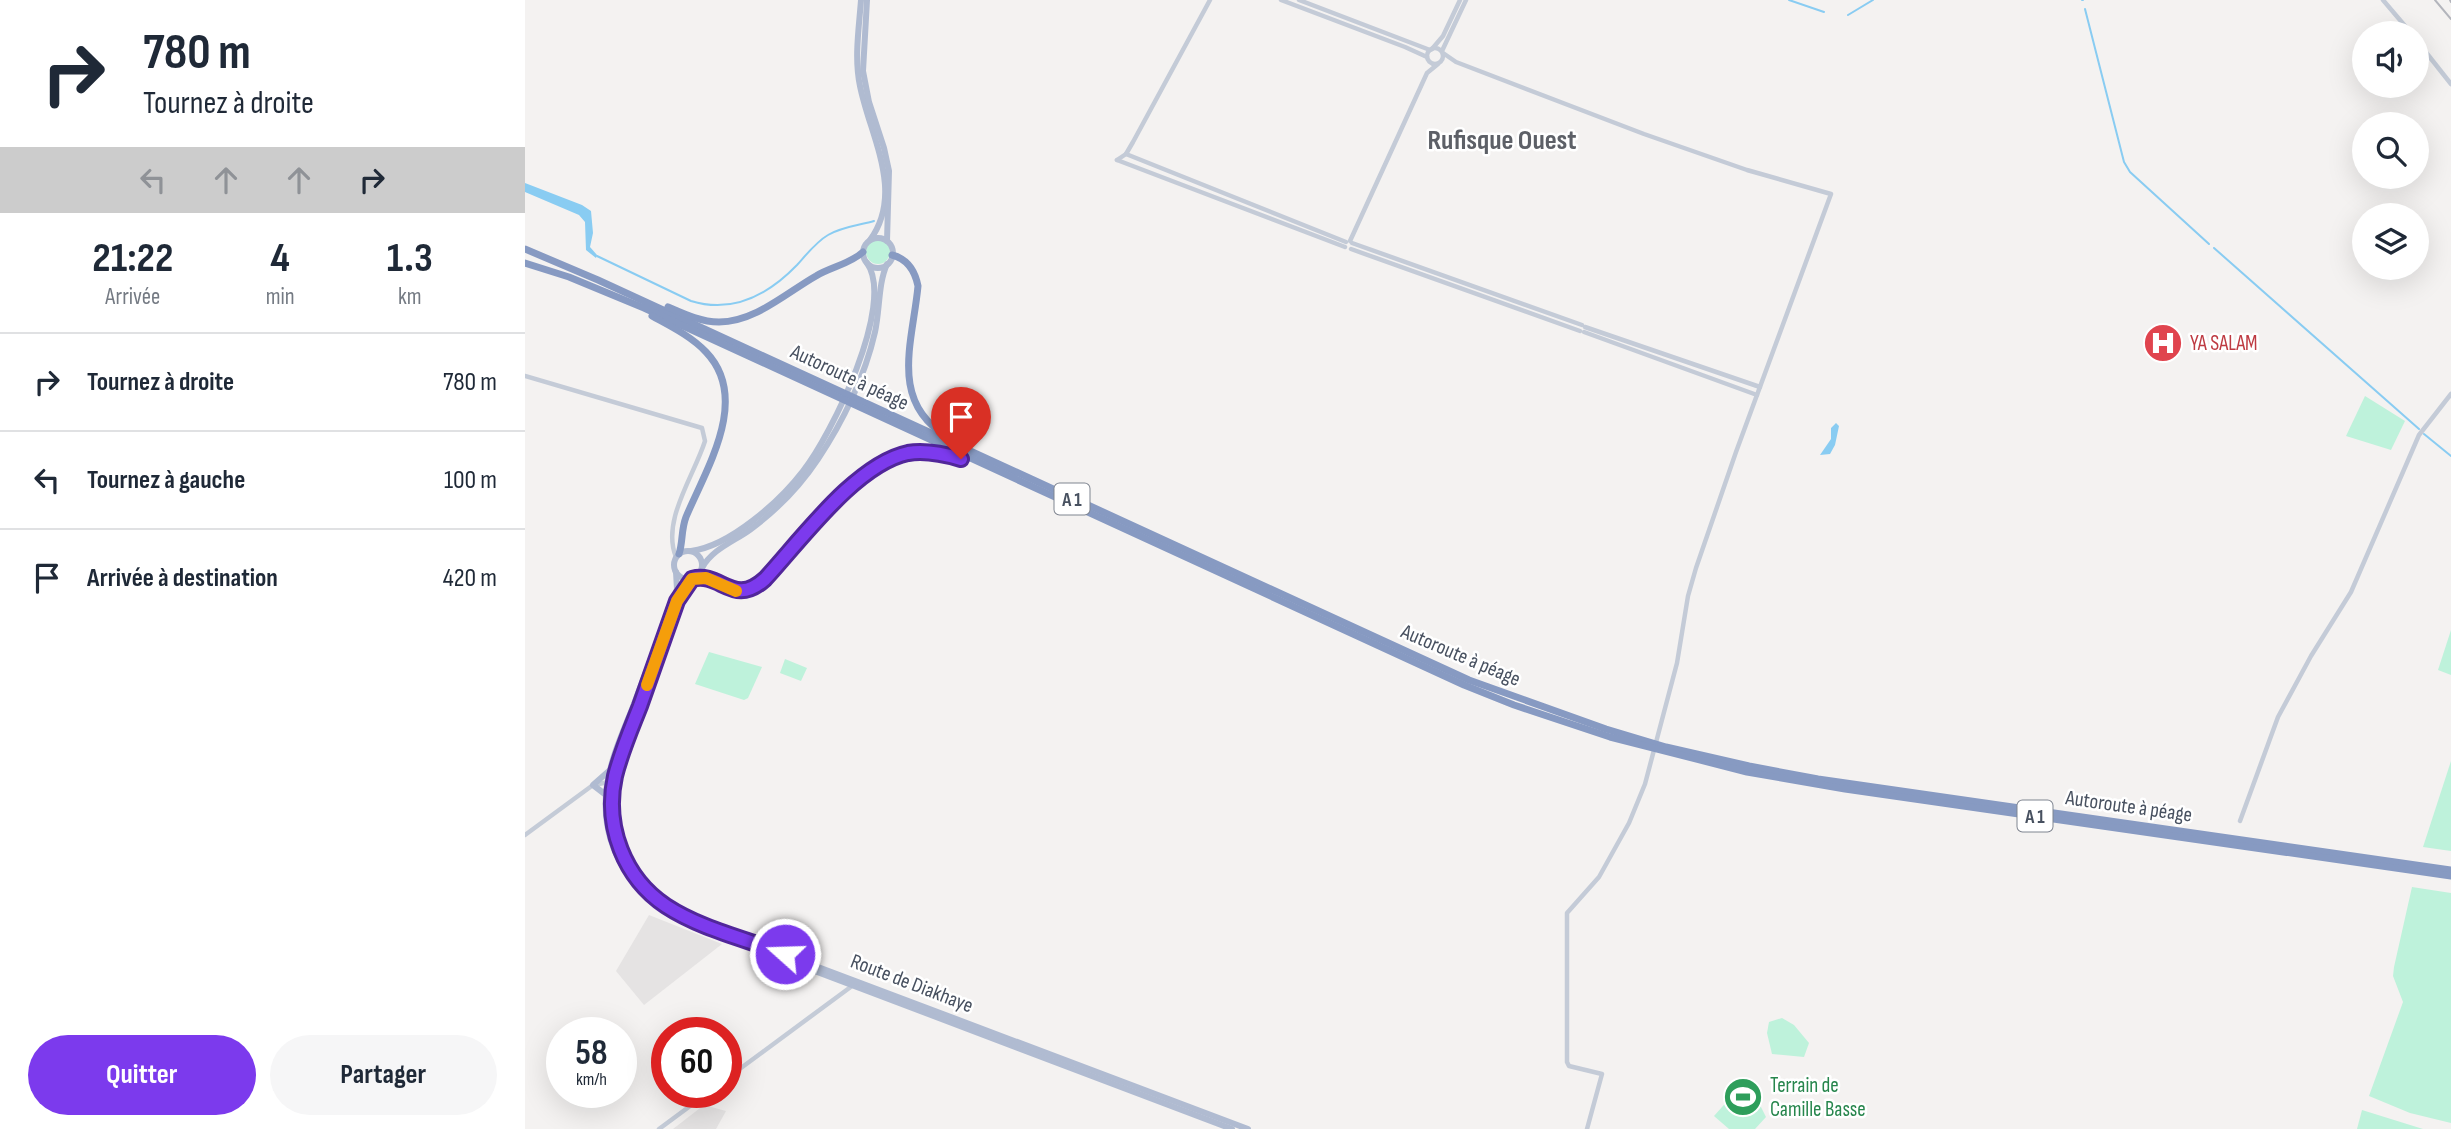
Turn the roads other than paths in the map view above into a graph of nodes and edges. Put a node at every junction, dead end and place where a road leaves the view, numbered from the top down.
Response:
1 (862, 0) edge
2 (867, 0) edge
3 (1210, 0) edge
4 (1281, 0) edge
5 (1299, 0) edge
6 (1460, 0) edge
7 (1466, 0) edge
8 (2383, 0) edge
9 (2401, 21) edge
10 (1431, 49) junction
11 (1442, 52) junction
12 (2429, 56) edge
13 (1427, 59) junction
14 (1456, 62) junction
15 (1438, 64) junction
16 (1427, 73) junction
17 (2451, 84) edge
18 (1125, 154) junction
19 (870, 240) junction
20 (887, 241) junction
21 (1349, 245) junction
22 (525, 249) edge
23 (863, 251) junction
24 (893, 255) junction
25 (525, 263) edge
26 (867, 263) junction
27 (887, 264) junction
28 (598, 280) junction
29 (601, 290) junction
30 (1511, 300) junction
31 (1508, 307) junction
32 (1583, 329) junction
33 (1636, 344) junction
34 (1632, 351) junction
35 (1699, 366) junction
36 (1717, 372) junction
37 (1697, 373) junction
38 (525, 376) edge
39 (1714, 379) junction
40 (854, 384) junction
41 (1760, 387) junction
42 (1757, 394) junction
43 (2451, 394) edge
44 (842, 410) junction
45 (982, 457) junction
46 (990, 469) junction
47 (691, 551) junction
48 (677, 556) junction
49 (702, 568) junction
50 (676, 572) junction
51 (693, 578) junction
52 (610, 770) junction
53 (611, 783) junction
54 (593, 785) junction
55 (606, 795) junction
56 (2240, 821) dead end
57 (525, 835) edge
58 (2451, 870) edge
59 (2451, 876) edge
60 (841, 977) junction
61 (855, 983) junction
62 (837, 995) junction
63 (742, 1067) edge
64 (687, 1108) edge
65 (659, 1129) edge
66 (1232, 1129) edge
67 (1248, 1129) edge
68 (1587, 1129) edge

1 - 19 main road
2 - 20 main road
3 - 18 street
4 - 13 street
5 - 10 street
6 - 10 street
7 - 11 street
8 - 9 street
10 - 11 street
10 - 13 street
11 - 14 street
11 - 15 street
12 - 17 street
13 - 15 street
13 - 16 street
14 - 15 street
14 - 41 street
15 - 16 street
16 - 21 street
18 - 21 street
18 - 21 street
19 - 20 main road
19 - 23 main road
20 - 24 main road
21 - 30 street
21 - 31 street
22 - 28 highway, Autoroute à péage / A 1
23 - 26 main road
23 - 28 highway
24 - 27 main road
24 - 45 highway
25 - 29 highway, A 1
26 - 27 main road
26 - 40 main road
27 - 40 main road
28 - 45 highway, Autoroute à péage / A 1
29 - 46 highway, A 1
29 - 48 highway
30 - 31 street
30 - 32 street
31 - 32 street
32 - 33 street
32 - 34 street
33 - 34 street
33 - 35 street
34 - 37 street
35 - 36 street
35 - 37 street
36 - 39 street
36 - 41 street
37 - 39 street
38 - 48 street
39 - 42 street
40 - 44 main road
41 - 42 street
42 - 68 street
43 - 56 street
44 - 47 main road
44 - 49 main road
45 - 58 highway, Autoroute à péage / A 1
46 - 51 highway
46 - 59 highway, A 1
47 - 48 main road
47 - 49 main road
48 - 50 main road
49 - 51 main road
50 - 51 main road
50 - 52 main road, Route de Diakhaye
51 - 53 main road, Route de Diakhaye
52 - 53 main road, Route de Diakhaye
52 - 54 main road
53 - 54 street
53 - 55 main road, Route de Diakhaye
53 - 60 main road, Route de Diakhaye
54 - 55 main road
54 - 57 street
55 - 60 main road, Route de Diakhaye
60 - 61 main road, Route de Diakhaye
60 - 62 street
61 - 62 street
61 - 66 main road, Route de Diakhaye
61 - 67 main road, Route de Diakhaye
62 - 63 street
64 - 65 street

